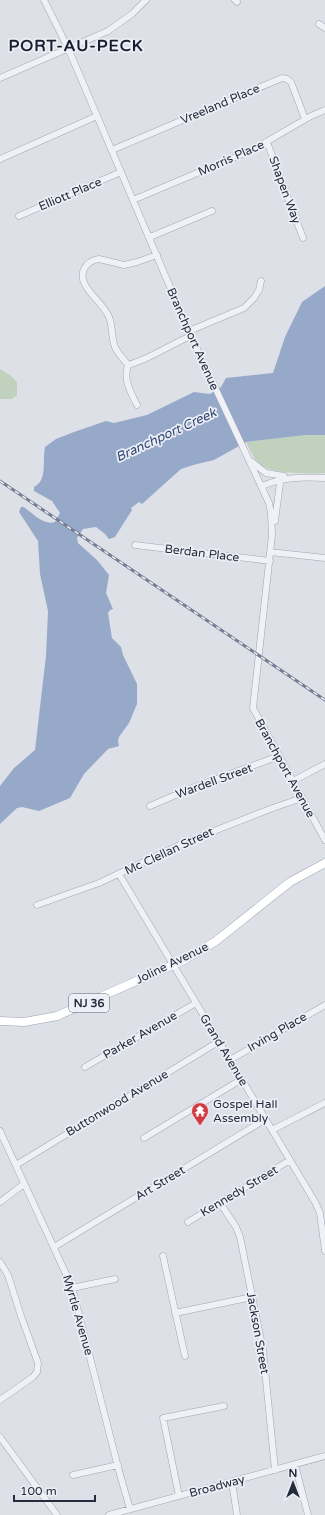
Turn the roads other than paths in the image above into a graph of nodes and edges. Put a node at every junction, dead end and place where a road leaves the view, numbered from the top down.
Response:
1 (44, 0) edge
2 (146, 0) edge
3 (319, 24) dead end
4 (325, 28) edge
5 (68, 48) junction
6 (0, 78) edge
7 (325, 110) edge
8 (97, 116) junction
9 (305, 119) junction
10 (267, 142) junction
11 (112, 150) junction
12 (0, 159) edge
13 (121, 172) junction
14 (133, 200) junction
15 (212, 211) dead end
16 (19, 216) dead end
17 (150, 237) junction
18 (303, 238) dead end
19 (157, 255) junction
20 (261, 281) dead end
21 (190, 334) junction
22 (128, 365) junction
23 (138, 405) dead end
24 (246, 456) junction
25 (298, 477) junction
26 (325, 478) edge
27 (283, 479) junction
28 (262, 486) junction
29 (272, 535) junction
30 (135, 545) dead end
31 (270, 552) junction
32 (325, 558) edge
33 (270, 561) junction
34 (279, 756) junction
35 (325, 764) edge
36 (293, 781) junction
37 (302, 798) junction
38 (150, 806) dead end
39 (325, 840) edge
40 (325, 863) edge
41 (119, 874) junction
42 (36, 905) dead end
43 (173, 965) junction
44 (196, 1003) junction
45 (325, 1005) edge
46 (0, 1021) edge
47 (218, 1042) junction
48 (230, 1060) junction
49 (85, 1067) dead end
50 (242, 1080) junction
51 (325, 1103) edge
52 (266, 1119) junction
53 (272, 1130) junction
54 (0, 1131) edge
55 (144, 1138) dead end
56 (290, 1160) junction
57 (16, 1164) junction
58 (24, 1184) junction
59 (0, 1202) edge
60 (220, 1203) junction
61 (188, 1222) dead end
62 (54, 1248) junction
63 (325, 1251) edge
64 (163, 1256) dead end
65 (0, 1262) edge
66 (115, 1279) dead end
67 (72, 1288) junction
68 (252, 1297) junction
69 (175, 1313) junction
70 (185, 1356) dead end
71 (0, 1400) edge
72 (224, 1406) dead end
73 (0, 1437) edge
74 (325, 1456) edge
75 (118, 1465) junction
76 (295, 1465) junction
77 (275, 1470) junction
78 (73, 1475) dead end
79 (232, 1482) junction
80 (179, 1496) junction
81 (130, 1509) junction
82 (57, 1515) edge
83 (109, 1515) edge
84 (237, 1515) edge
85 (308, 1515) edge

1 - 5 street, Branchport Avenue
2 - 5 street
3 - 4 street
5 - 6 street
5 - 8 street, Branchport Avenue
7 - 9 street, Morris Place
8 - 11 street, Branchport Avenue
8 - 12 street
9 - 10 street, Morris Place
9 - 11 street, Vreeland Place
10 - 14 street, Morris Place
10 - 18 street, Shapen Way
11 - 13 street, Branchport Avenue
13 - 14 street, Branchport Avenue
13 - 16 street, Elliott Place
14 - 17 street, Branchport Avenue
15 - 17 street
17 - 19 street, Branchport Avenue
19 - 21 street, Branchport Avenue
19 - 22 street
20 - 21 street
21 - 22 street
21 - 24 street, Branchport Avenue
22 - 23 street
24 - 25 street
24 - 28 street, Branchport Avenue
25 - 26 street
25 - 27 street
27 - 28 street
27 - 29 street
28 - 29 street, Branchport Avenue
29 - 31 street, Branchport Avenue
30 - 33 street, Berdan Place
31 - 32 street
31 - 33 street, Branchport Avenue
33 - 34 street, Branchport Avenue
34 - 36 street, Branchport Avenue
34 - 38 street, Wardell Street
35 - 36 street
36 - 37 street, Branchport Avenue
37 - 39 street, Branchport Avenue
37 - 41 street, Mc Clellan Street
40 - 43 main road, Joline Avenue / NJ 36
41 - 42 street, Mc Clellan Street
41 - 43 street, Grand Avenue
43 - 44 street, Grand Avenue
43 - 46 main road, Joline Avenue / NJ 36
44 - 47 street, Grand Avenue
44 - 49 street, Parker Avenue
45 - 48 street, Irving Place
47 - 48 street, Grand Avenue
47 - 57 street, Buttonwood Avenue
48 - 50 street, Grand Avenue
50 - 52 street, Grand Avenue
50 - 55 street
51 - 53 street
52 - 53 street, Grand Avenue
52 - 62 street, Art Street
53 - 56 street, Grand Avenue
54 - 57 street, Myrtle Avenue
56 - 60 street, Kennedy Street
56 - 63 street, Grand Avenue
57 - 58 street, Myrtle Avenue
58 - 59 street
58 - 62 street, Myrtle Avenue
60 - 61 street, Kennedy Street
60 - 68 street, Jackson Street
62 - 67 street, Myrtle Avenue
64 - 69 street
65 - 71 street
66 - 67 street
67 - 75 street, Myrtle Avenue
68 - 69 street
68 - 77 street, Jackson Street
69 - 70 street
72 - 80 street
73 - 82 street
74 - 76 street, Broadway
75 - 78 street
75 - 81 street, Myrtle Avenue
76 - 77 street, Broadway
76 - 85 street
77 - 79 street, Broadway
79 - 80 street, Broadway
79 - 84 street
80 - 81 street, Broadway
81 - 83 street, Broadway

